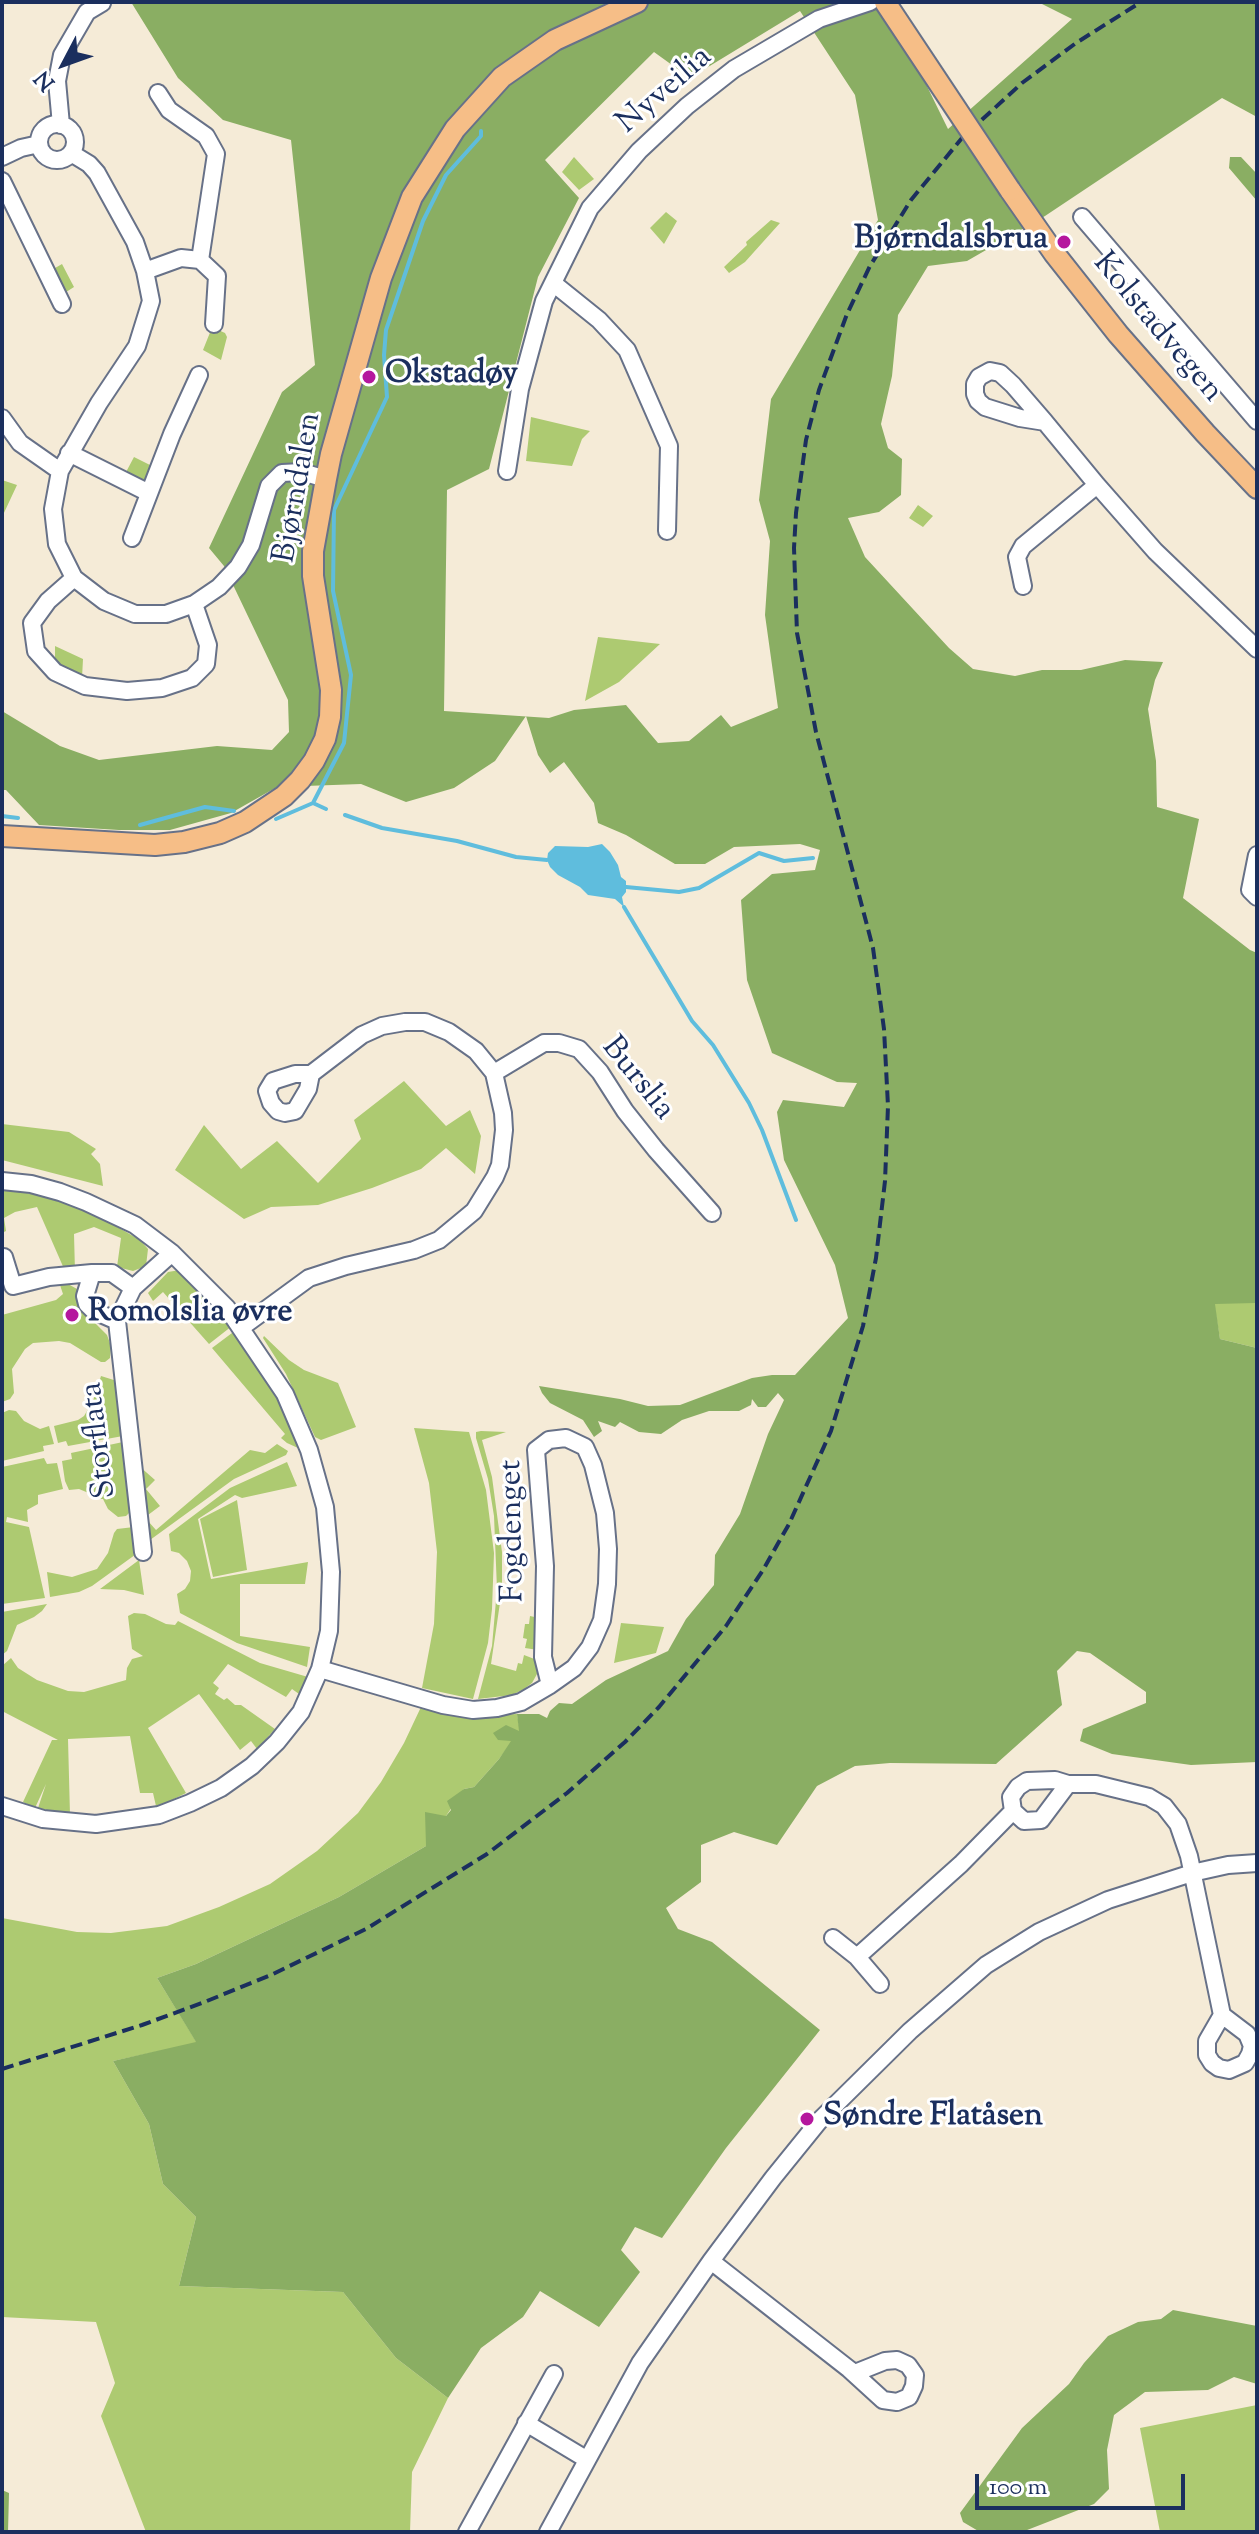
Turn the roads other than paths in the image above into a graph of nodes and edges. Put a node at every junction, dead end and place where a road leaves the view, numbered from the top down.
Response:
1 (637, 2) edge
2 (870, 2) edge
3 (885, 2) edge
4 (102, 3) edge
5 (158, 93) dead end
6 (61, 125) junction
7 (39, 144) junction
8 (71, 153) junction
9 (2, 157) edge
10 (2, 181) edge
11 (1082, 217) dead end
12 (200, 260) junction
13 (145, 271) junction
14 (553, 283) junction
15 (62, 304) dead end
16 (214, 324) dead end
17 (199, 375) dead end
18 (2, 418) edge
19 (1257, 421) edge
20 (1045, 422) dead end
21 (69, 453) junction
22 (60, 471) junction
23 (507, 471) dead end
24 (326, 479) junction
25 (1097, 485) junction
26 (1257, 488) edge
27 (149, 493) junction
28 (667, 531) dead end
29 (132, 538) dead end
30 (74, 578) junction
31 (1023, 586) dead end
32 (194, 604) junction
33 (1257, 649) edge
34 (2, 836) edge
35 (1257, 855) edge
36 (1257, 897) edge
37 (494, 1073) junction
38 (311, 1074) dead end
39 (2, 1181) edge
40 (712, 1213) dead end
41 (172, 1253) junction
42 (3, 1255) edge
43 (92, 1273) junction
44 (8, 1288) edge
45 (133, 1288) junction
46 (117, 1321) junction
47 (242, 1327) junction
48 (143, 1552) dead end
49 (320, 1669) junction
50 (550, 1685) junction
51 (1068, 1784) junction
52 (2, 1806) edge
53 (1013, 1811) junction
54 (1257, 1863) edge
55 (1192, 1873) junction
56 (833, 1938) dead end
57 (857, 1957) junction
58 (880, 1984) dead end
59 (1222, 2015) dead end
60 (711, 2261) junction
61 (855, 2373) dead end
62 (554, 2374) dead end
63 (526, 2423) junction
64 (586, 2459) junction
65 (467, 2532) edge
66 (548, 2532) edge

1 - 24 main road, Bjørndalen
2 - 14 street, Nyveilia
3 - 26 main road, Kolstadvegen, bridge
4 - 6 street
5 - 12 street
6 - 7 street
6 - 8 street
7 - 8 street
7 - 9 street
8 - 13 street
10 - 15 street
11 - 19 street
12 - 13 street
12 - 16 street
13 - 21 street
14 - 23 street, Nyveilia
14 - 28 street
17 - 27 street
18 - 22 street
20 - 25 street
21 - 22 street
21 - 27 street
22 - 30 street
24 - 32 street
24 - 34 main road, Bjørndalen
25 - 31 street
25 - 33 street
27 - 29 street
30 - 32 street
30 - 32 street
35 - 36 street
37 - 38 street
37 - 40 street, Burslia
37 - 47 street
39 - 41 street
41 - 45 street
41 - 47 street
42 - 44 street
43 - 44 street
43 - 45 street
43 - 46 street
45 - 46 street
46 - 48 street, Storflata
47 - 49 street
49 - 50 street, Fogdenget
49 - 52 street
50 - 50 street, Fogdenget
51 - 53 street
51 - 53 street
51 - 55 street
53 - 57 street
54 - 55 street
55 - 59 street
55 - 60 street
56 - 57 street
57 - 58 street
60 - 61 street
60 - 64 street
62 - 63 street
63 - 64 street
63 - 65 street
64 - 66 street

